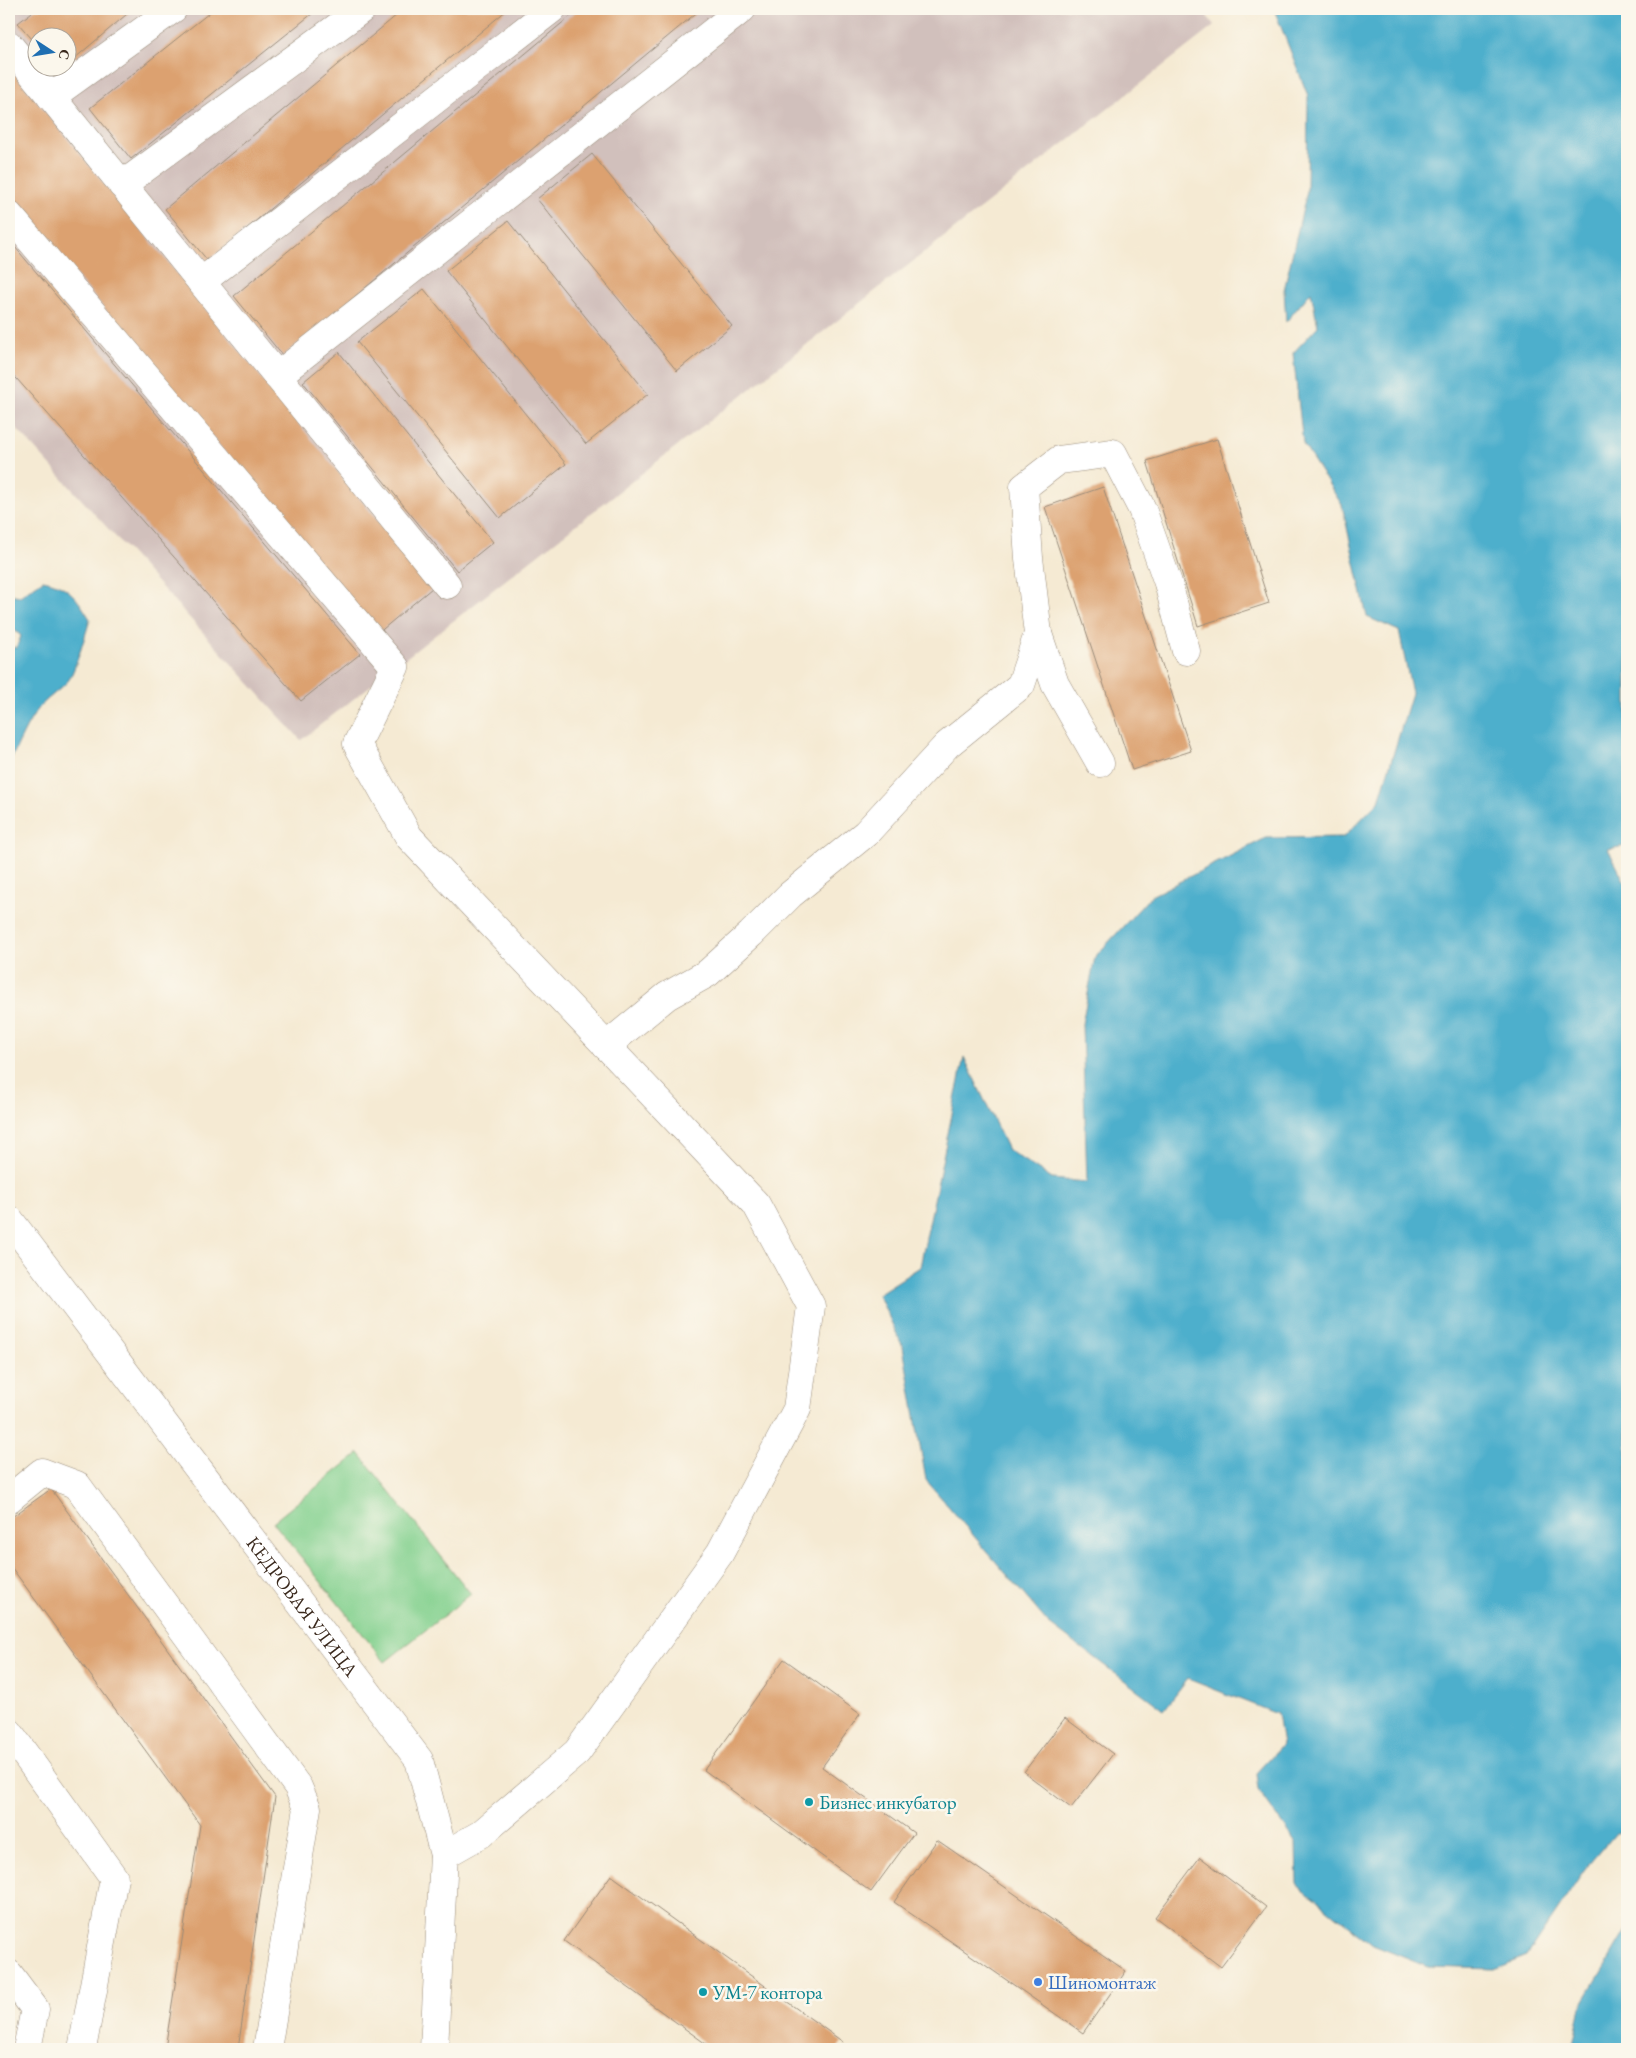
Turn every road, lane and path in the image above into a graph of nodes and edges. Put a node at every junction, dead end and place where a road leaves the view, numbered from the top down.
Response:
1 (173, 9) edge
2 (362, 9) edge
3 (552, 9) edge
4 (742, 9) edge
5 (9, 45) edge
6 (51, 97) junction
7 (122, 184) junction
8 (9, 215) edge
9 (201, 282) junction
10 (276, 376) junction
11 (447, 585) dead end
12 (1038, 634) junction
13 (1186, 651) dead end
14 (1100, 763) dead end
15 (606, 1046) junction
16 (9, 1219) edge
17 (9, 1498) edge
18 (9, 1732) edge
19 (444, 1855) junction
20 (9, 1974) edge
21 (27, 2049) edge
22 (82, 2049) edge
23 (267, 2049) edge
24 (434, 2049) edge

1 - 6 street
2 - 7 street
3 - 9 street
4 - 10 street
5 - 6 street
6 - 7 street
7 - 9 street
8 - 15 street
9 - 10 street
10 - 11 street
12 - 13 street
12 - 14 street
12 - 15 street
15 - 19 street
16 - 19 street, КЕДРОВАЯ УЛИЦА
17 - 23 street
18 - 22 street
19 - 24 street, КЕДРОВАЯ УЛИЦА
20 - 21 street

